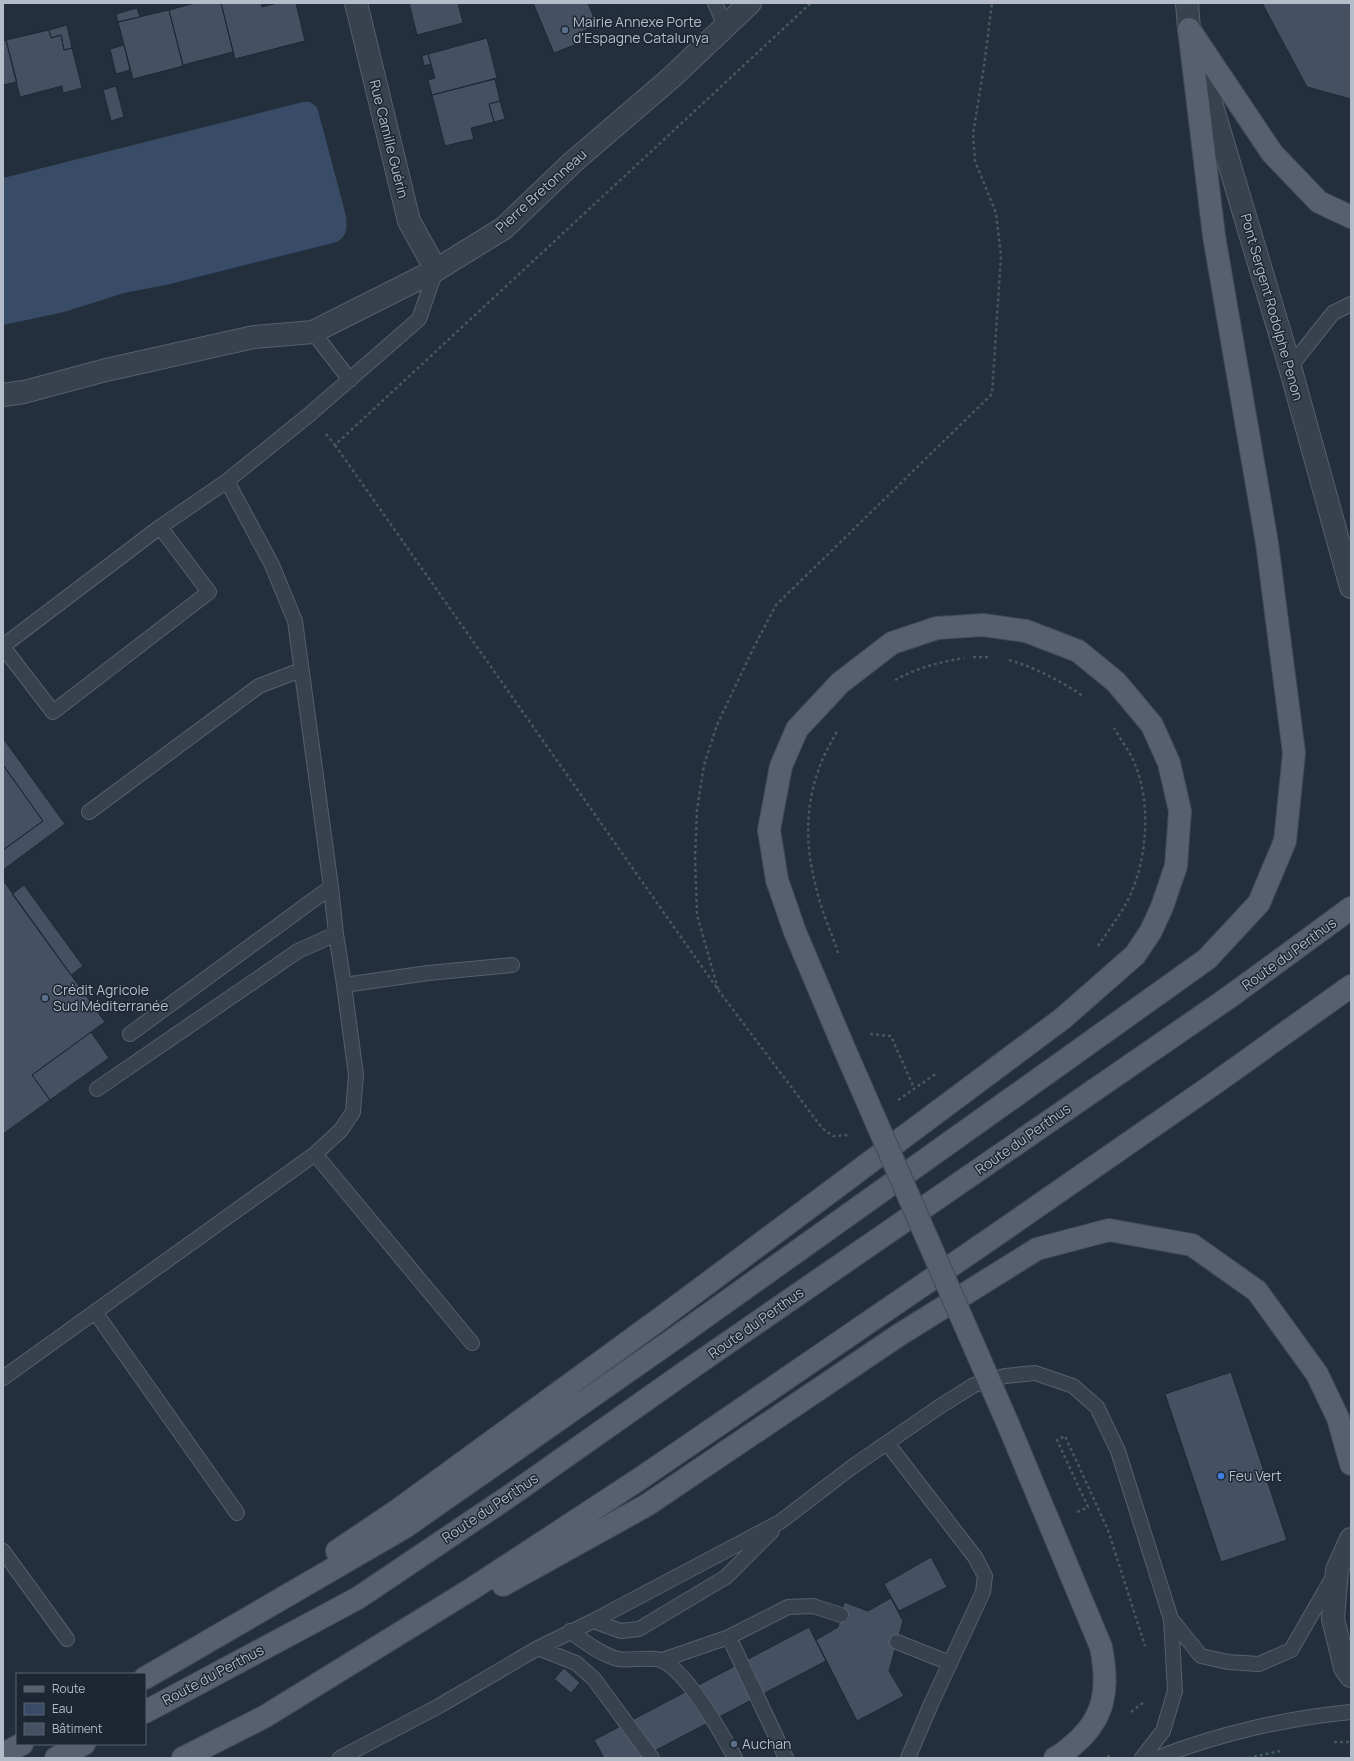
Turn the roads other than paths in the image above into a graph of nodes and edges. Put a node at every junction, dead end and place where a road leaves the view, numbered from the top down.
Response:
1 (356, 3) edge
2 (715, 3) edge
3 (750, 3) edge
4 (1174, 3) edge
5 (1187, 3) edge
6 (726, 28) junction
7 (1189, 29) junction
8 (1351, 217) edge
9 (436, 270) junction
10 (1351, 304) edge
11 (313, 332) junction
12 (1290, 367) junction
13 (350, 380) junction
14 (3, 394) edge
15 (227, 482) junction
16 (160, 528) junction
17 (1351, 587) edge
18 (3, 646) edge
19 (301, 670) junction
20 (89, 812) dead end
21 (331, 887) junction
22 (1351, 908) edge
23 (336, 934) junction
24 (512, 965) dead end
25 (344, 985) junction
26 (1351, 986) edge
27 (130, 1034) dead end
28 (97, 1089) dead end
29 (888, 1149) edge
30 (888, 1149) edge
31 (888, 1149) edge
32 (888, 1149) edge
33 (315, 1154) junction
34 (94, 1312) junction
35 (472, 1343) dead end
36 (3, 1378) edge
37 (887, 1443) junction
38 (1351, 1464) edge
39 (237, 1513) dead end
40 (780, 1522) junction
41 (1351, 1539) edge
42 (3, 1551) edge
43 (1338, 1570) junction
44 (841, 1616) dead end
45 (1171, 1619) junction
46 (593, 1621) junction
47 (570, 1631) junction
48 (730, 1637) junction
49 (67, 1639) dead end
50 (897, 1642) dead end
51 (538, 1648) junction
52 (662, 1660) junction
53 (950, 1663) junction
54 (146, 1676) edge
55 (146, 1676) edge
56 (1351, 1676) edge
57 (146, 1711) edge
58 (1351, 1712) edge
59 (264, 1717) junction
60 (20, 1745) edge
61 (82, 1745) edge
62 (3, 1754) edge
63 (1180, 1754) edge
64 (188, 1756) edge
65 (56, 1758) edge
66 (340, 1758) edge
67 (652, 1758) edge
68 (735, 1758) edge
69 (786, 1758) edge
70 (908, 1758) edge
71 (1055, 1758) edge
72 (1142, 1758) edge
73 (1157, 1758) edge

1 - 9 street, Rue Camille Guérin
2 - 6 lane
3 - 6 street, Pierre Bretonneau
4 - 7 street, Pont Sergent Rodolphe Penon
5 - 7 street, Pont Sergent Rodolphe Penon
6 - 9 street, Pierre Bretonneau
7 - 8 main road
7 - 12 street, Pont Sergent Rodolphe Penon
7 - 54 main road
9 - 11 street, Pierre Bretonneau
9 - 13 lane
10 - 12 lane
11 - 13 lane
11 - 14 street, Pierre Bretonneau
12 - 17 street, Pont Sergent Rodolphe Penon
13 - 15 lane
15 - 16 lane
15 - 19 lane
16 - 18 lane
16 - 18 lane
19 - 20 lane
19 - 21 lane
21 - 23 lane
21 - 27 lane
22 - 57 main road, Route du Perthus
23 - 25 lane
23 - 28 lane
24 - 25 lane
25 - 33 lane
26 - 59 main road
29 - 71 main road, bridge
30 - 31 main road, bridge
32 - 55 main road, bridge
33 - 34 lane
33 - 35 lane
34 - 36 lane
34 - 39 lane
37 - 40 lane
37 - 45 lane
37 - 53 lane
38 - 59 main road
40 - 46 lane
40 - 46 lane
41 - 43 street
42 - 49 lane
43 - 45 lane
43 - 56 street
44 - 48 lane
45 - 72 lane
46 - 47 lane
47 - 51 lane
47 - 52 lane
48 - 52 lane
48 - 69 lane
50 - 53 lane
51 - 66 lane
51 - 67 lane
52 - 68 lane
53 - 70 lane
58 - 63 lane
59 - 64 main road
60 - 62 main road
61 - 65 main road
63 - 73 lane

